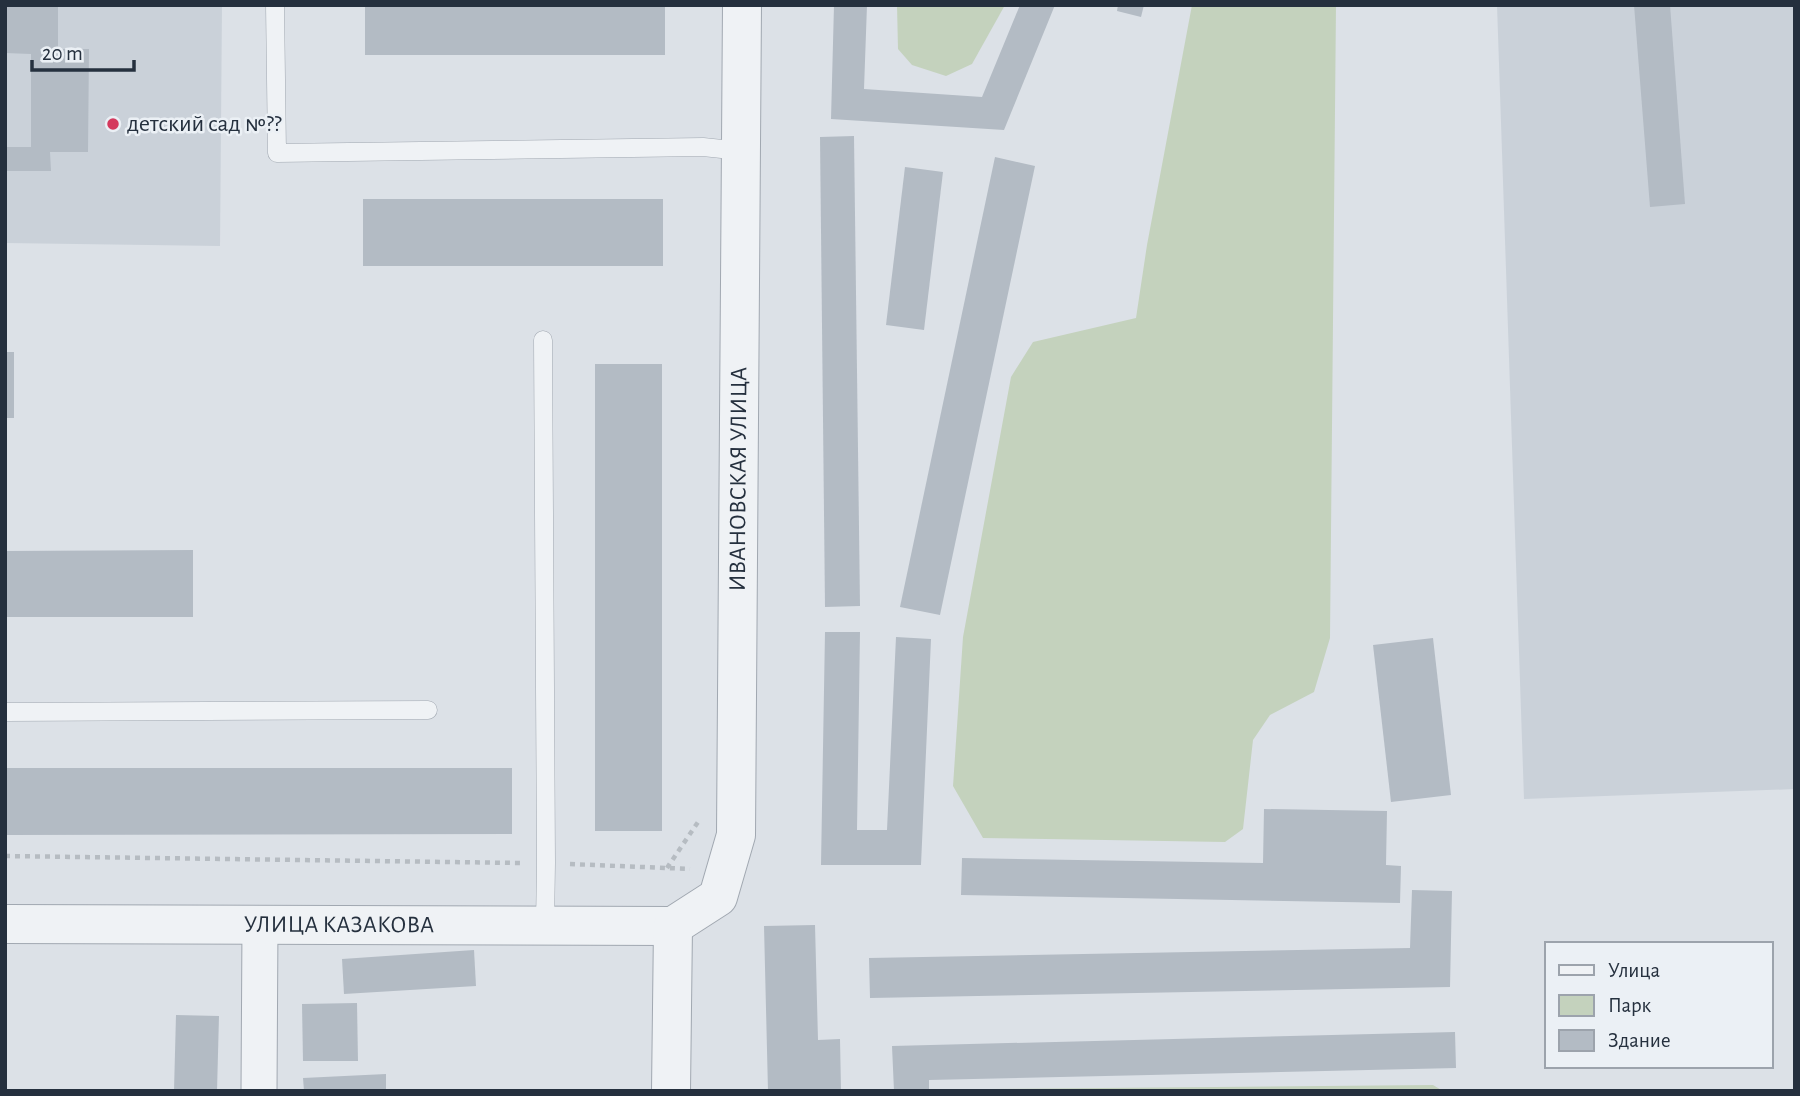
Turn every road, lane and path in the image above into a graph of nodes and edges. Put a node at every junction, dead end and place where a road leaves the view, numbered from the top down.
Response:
1 (275, 5) edge
2 (742, 5) edge
3 (741, 151) junction
4 (543, 340) dead end
5 (428, 710) dead end
6 (5, 712) edge
7 (5, 856) edge
8 (546, 863) junction
9 (726, 871) junction
10 (5, 925) edge
11 (260, 925) junction
12 (545, 926) junction
13 (673, 926) junction
14 (259, 1091) edge
15 (671, 1091) edge

1 - 3 lane
2 - 3 street, ИВАНОВСКАЯ УЛИЦА
3 - 9 street, ИВАНОВСКАЯ УЛИЦА
4 - 8 lane
5 - 6 lane
7 - 8 path
8 - 9 path
8 - 12 lane
9 - 13 street, ИВАНОВСКАЯ УЛИЦА
10 - 11 street, УЛИЦА КАЗАКОВА
11 - 12 street, УЛИЦА КАЗАКОВА
11 - 14 street
12 - 13 street, УЛИЦА КАЗАКОВА
13 - 15 street

